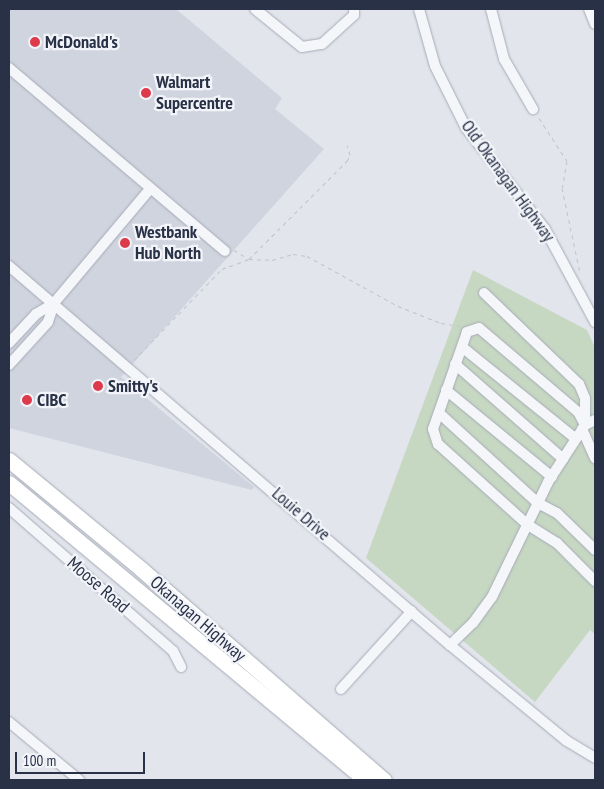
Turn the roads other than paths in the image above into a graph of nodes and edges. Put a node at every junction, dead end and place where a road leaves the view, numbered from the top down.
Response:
1 (255, 9) edge
2 (354, 9) edge
3 (419, 9) edge
4 (491, 9) edge
5 (589, 9) edge
6 (595, 24) edge
7 (9, 68) edge
8 (533, 109) road end
9 (151, 188) junction
10 (226, 248) road end
11 (9, 266) edge
12 (484, 293) dead end
13 (54, 303) junction
14 (595, 322) edge
15 (9, 343) edge
16 (462, 347) junction
17 (455, 364) junction
18 (9, 365) edge
19 (446, 390) junction
20 (438, 413) junction
21 (595, 420) edge
22 (581, 431) junction
23 (595, 458) edge
24 (563, 459) junction
25 (9, 460) edge
26 (9, 472) edge
27 (552, 477) junction
28 (9, 483) edge
29 (538, 503) junction
30 (9, 508) edge
31 (528, 525) junction
32 (595, 550) edge
33 (142, 569) junction
34 (595, 581) edge
35 (412, 611) junction
36 (450, 645) junction
37 (181, 667) dead end
38 (342, 689) dead end
39 (9, 722) edge
40 (595, 758) edge
41 (79, 780) edge
42 (366, 780) edge
43 (384, 780) edge

1 - 2 street
3 - 14 street, Old Okanagan Highway
4 - 8 street
5 - 6 street
7 - 9 street
9 - 10 street
9 - 13 street
11 - 13 street, Louie Drive
12 - 22 street
13 - 15 street
13 - 18 street
13 - 35 street, Louie Drive
16 - 17 street
16 - 22 street
16 - 22 street
17 - 19 street
17 - 24 street
19 - 20 street
19 - 27 street
20 - 29 street
20 - 31 street
21 - 22 street
22 - 23 street
22 - 24 street
24 - 27 street
25 - 33 highway, Okanagan Highway
26 - 33 highway
27 - 29 street
28 - 42 highway, Okanagan Highway
29 - 31 street
29 - 32 street
30 - 37 street, Moose Road
31 - 34 street
31 - 36 street
33 - 43 highway, Okanagan Highway
35 - 36 street, Louie Drive
35 - 38 street
36 - 40 street, Louie Drive
39 - 41 street

